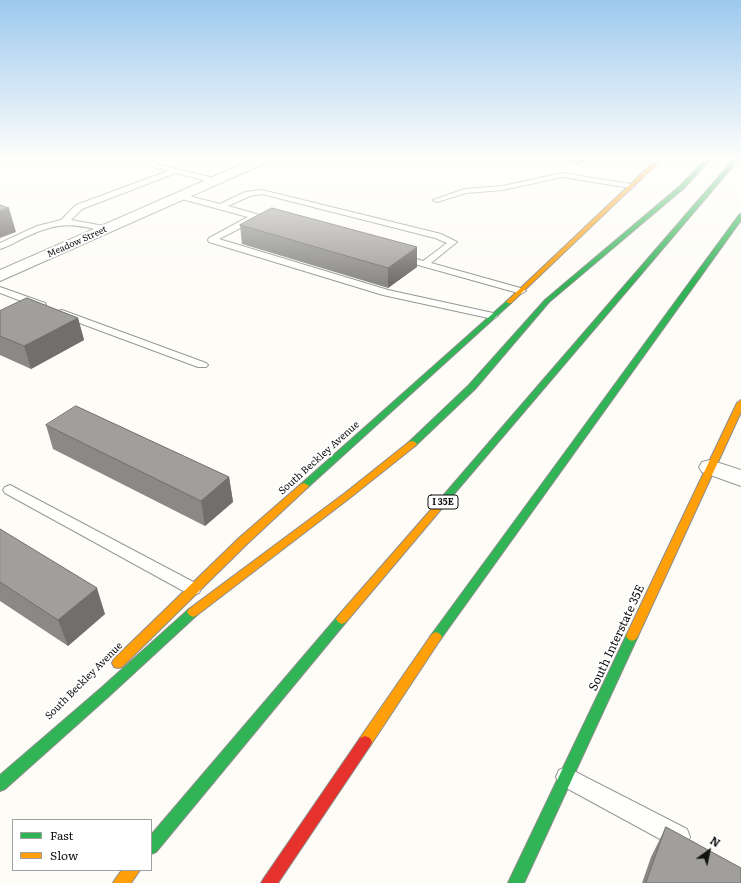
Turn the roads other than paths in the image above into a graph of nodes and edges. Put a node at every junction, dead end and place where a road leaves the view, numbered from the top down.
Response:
1 (97, 200) edge
2 (171, 200) edge
3 (195, 200) edge
4 (235, 200) edge
5 (295, 200) edge
6 (617, 200) edge
7 (666, 200) edge
8 (703, 200) edge
9 (220, 207) junction
10 (741, 216) edge
11 (255, 217) junction
12 (64, 222) junction
13 (278, 223) edge
14 (107, 229) junction
15 (0, 246) edge
16 (393, 255) edge
17 (424, 264) junction
18 (0, 276) edge
19 (0, 290) edge
20 (521, 291) junction
21 (493, 316) junction
22 (202, 365) dead end
23 (741, 403) edge
24 (710, 467) junction
25 (741, 478) edge
26 (10, 490) dead end
27 (193, 589) junction
28 (110, 671) dead end
29 (77, 704) dead end
30 (566, 777) junction
31 (0, 781) edge
32 (0, 784) edge
33 (694, 845) edge
34 (152, 846) edge
35 (131, 871) edge
36 (121, 883) edge
37 (269, 883) edge
38 (516, 883) edge

1 - 12 lane
2 - 14 street, Meadow Street
3 - 9 lane
4 - 9 lane
5 - 17 lane
6 - 20 main road, South Beckley Avenue
7 - 32 main road
8 - 34 main road, I 35E
9 - 11 lane
10 - 37 main road
11 - 13 lane
11 - 21 lane
12 - 14 lane
12 - 15 lane
14 - 18 street, Meadow Street
16 - 17 lane
17 - 20 lane
19 - 22 lane
20 - 21 main road, South Beckley Avenue
21 - 27 main road, South Beckley Avenue
23 - 24 main road, South Interstate 35E
24 - 25 street
24 - 30 main road, South Interstate 35E
26 - 27 lane
27 - 28 main road, South Beckley Avenue
29 - 31 main road, South Beckley Avenue
30 - 33 lane
30 - 38 main road, South Interstate 35E
35 - 36 main road

